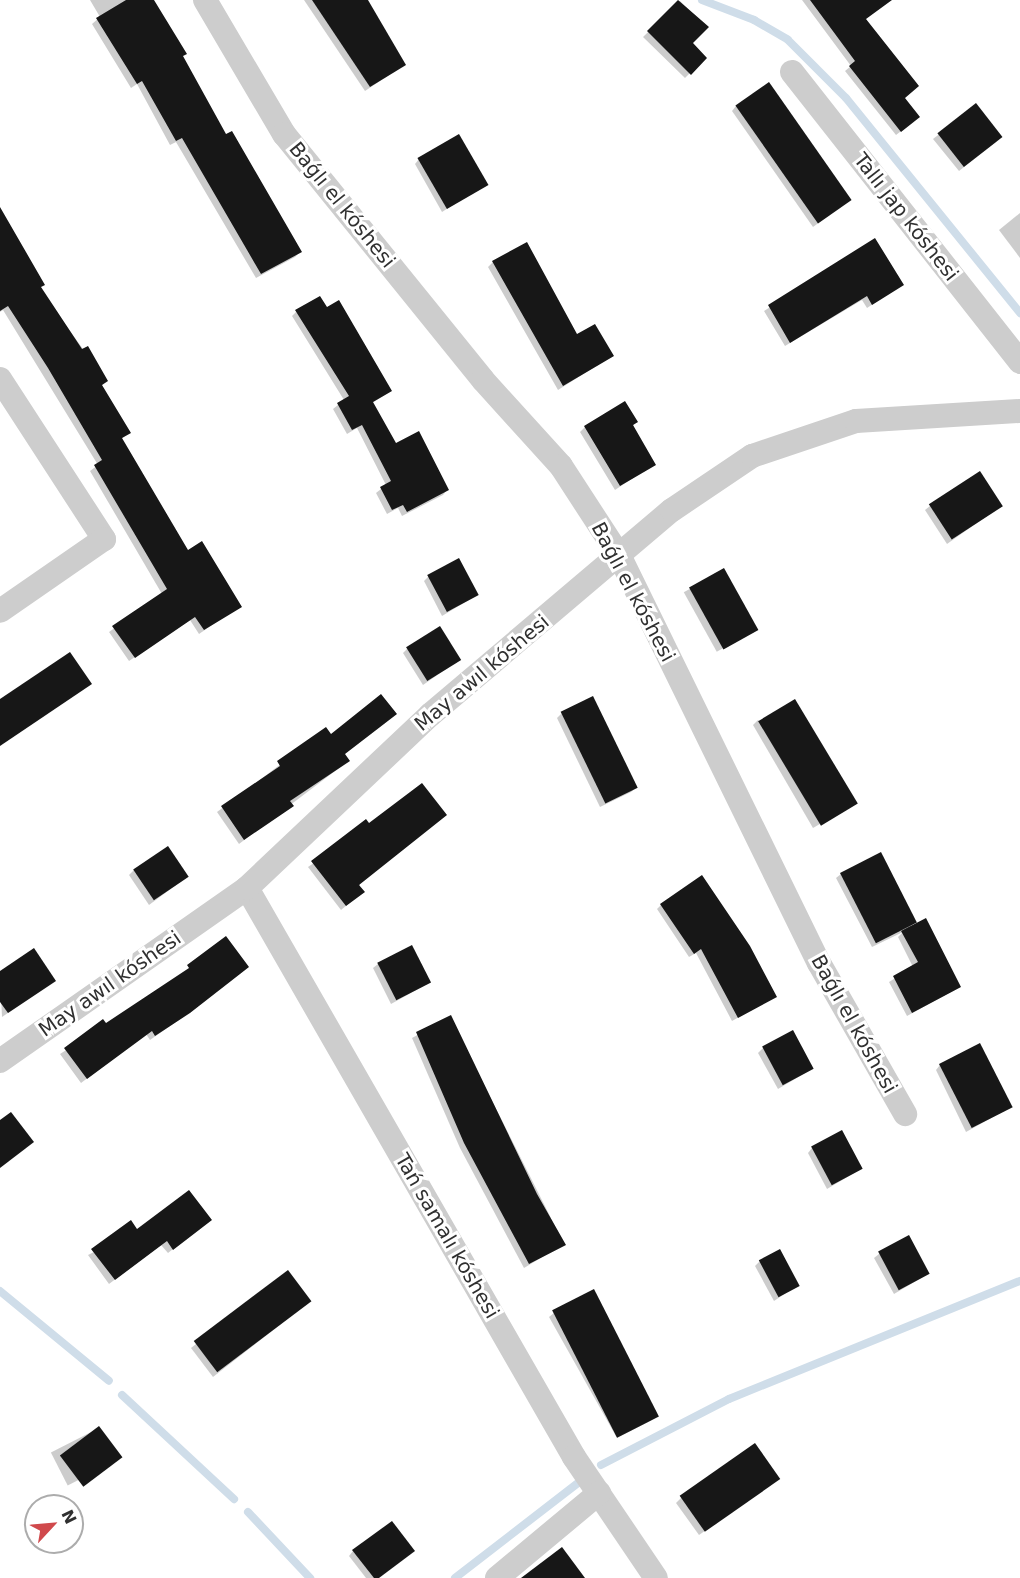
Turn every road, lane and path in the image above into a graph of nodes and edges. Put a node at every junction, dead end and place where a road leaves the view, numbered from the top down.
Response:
1 (205, 0) edge
2 (792, 72) dead end
3 (1020, 362) edge
4 (0, 379) edge
5 (1020, 411) edge
6 (620, 557) junction
7 (0, 611) edge
8 (247, 888) junction
9 (0, 1061) edge
10 (905, 1114) dead end
11 (599, 1493) junction
12 (497, 1578) edge
13 (656, 1578) edge

1 - 6 street, Baǵlı el kóshesi
2 - 3 street, Tallı jap kóshesi
4 - 7 street
5 - 6 street, May awıl kóshesi
6 - 8 street, May awıl kóshesi
6 - 10 street, Baǵlı el kóshesi
8 - 9 street, May awıl kóshesi
8 - 11 street, Tań samalı kóshesi
11 - 12 street
11 - 13 street, Tań samalı kóshesi

